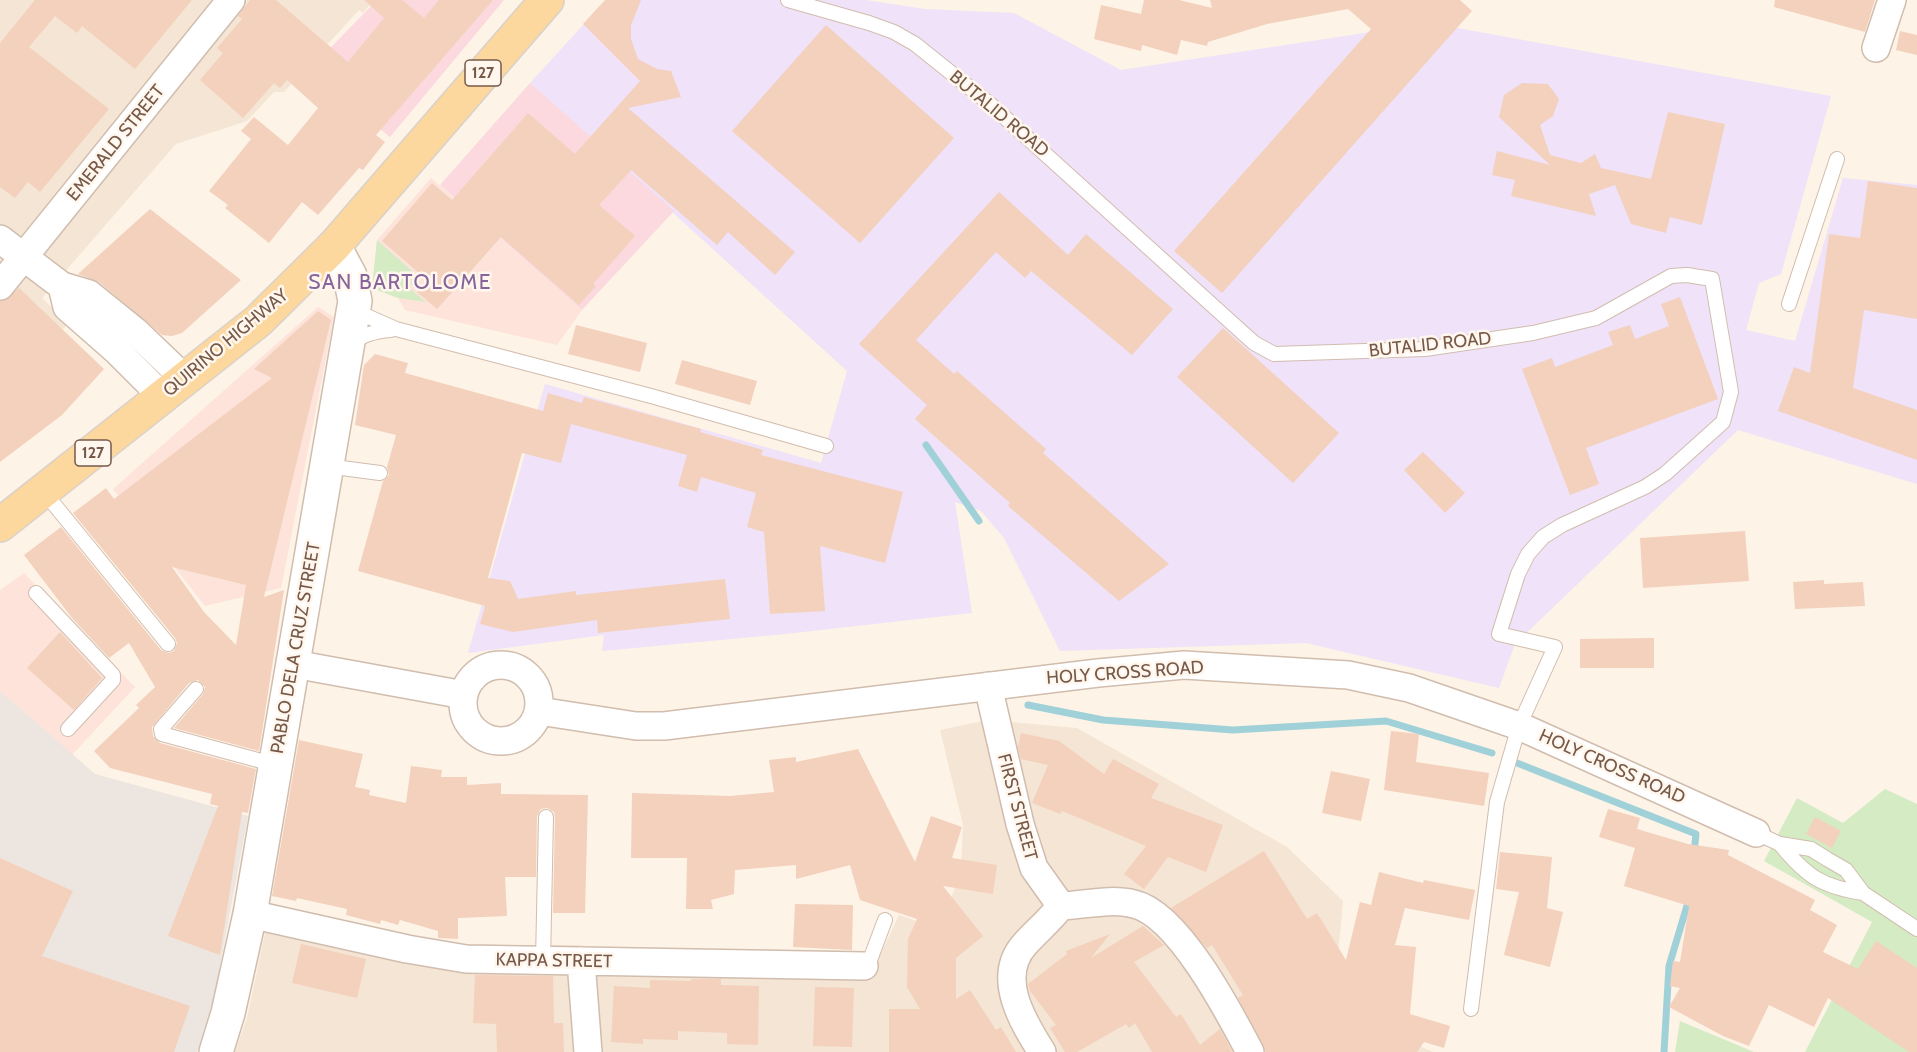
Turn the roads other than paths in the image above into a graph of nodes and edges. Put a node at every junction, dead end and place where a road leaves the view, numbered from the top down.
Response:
1 (231, 0) edge
2 (547, 0) edge
3 (788, 0) edge
4 (1892, 0) edge
5 (1876, 48) dead end
6 (1837, 159) dead end
7 (0, 239) edge
8 (334, 246) junction
9 (25, 258) junction
10 (0, 286) edge
11 (355, 301) junction
12 (1789, 304) dead end
13 (396, 329) junction
14 (344, 353) junction
15 (174, 388) junction
16 (826, 446) dead end
17 (326, 466) junction
18 (380, 473) dead end
19 (44, 492) junction
20 (0, 525) edge
21 (36, 593) dead end
22 (168, 644) dead end
23 (294, 664) junction
24 (988, 686) junction
25 (196, 689) dead end
26 (464, 695) junction
27 (539, 711) junction
28 (1519, 726) junction
29 (68, 729) dead end
30 (276, 765) junction
31 (546, 817) dead end
32 (1768, 838) junction
33 (1863, 893) junction
34 (1061, 906) junction
35 (250, 914) junction
36 (885, 920) dead end
37 (1917, 929) edge
38 (543, 961) junction
39 (581, 962) junction
40 (864, 966) joint
41 (1471, 1009) dead end
42 (216, 1052) edge
43 (588, 1052) edge
44 (1042, 1052) edge
45 (1250, 1052) edge

1 - 9 street, EMERALD STREET
2 - 8 main road, QUIRINO HIGHWAY / 127
3 - 28 lane, BUTALID ROAD
4 - 5 street
6 - 12 lane
7 - 9 street
8 - 11 street, PABLO DELA CRUZ STREET
8 - 15 main road, QUIRINO HIGHWAY / 127
9 - 10 street, EMERALD STREET
9 - 15 street
11 - 13 lane
11 - 14 street, PABLO DELA CRUZ STREET
13 - 14 lane
13 - 16 lane
14 - 17 street, PABLO DELA CRUZ STREET
15 - 19 main road, QUIRINO HIGHWAY / 127
17 - 18 lane
17 - 23 street, PABLO DELA CRUZ STREET
19 - 20 main road, QUIRINO HIGHWAY / 127
19 - 22 lane
21 - 29 lane
23 - 26 street
23 - 30 street, PABLO DELA CRUZ STREET
24 - 27 street, HOLY CROSS ROAD
24 - 28 street, HOLY CROSS ROAD
24 - 34 street, FIRST STREET
25 - 30 lane
26 - 27 street
26 - 27 street
28 - 32 street, HOLY CROSS ROAD
28 - 41 lane
30 - 35 street, PABLO DELA CRUZ STREET
31 - 38 lane
32 - 33 lane
32 - 33 lane
33 - 37 lane
34 - 44 street
34 - 45 street
35 - 38 street, KAPPA STREET
35 - 42 street, PABLO DELA CRUZ STREET
36 - 40 lane
38 - 39 street, KAPPA STREET
39 - 40 street, KAPPA STREET
39 - 43 street

